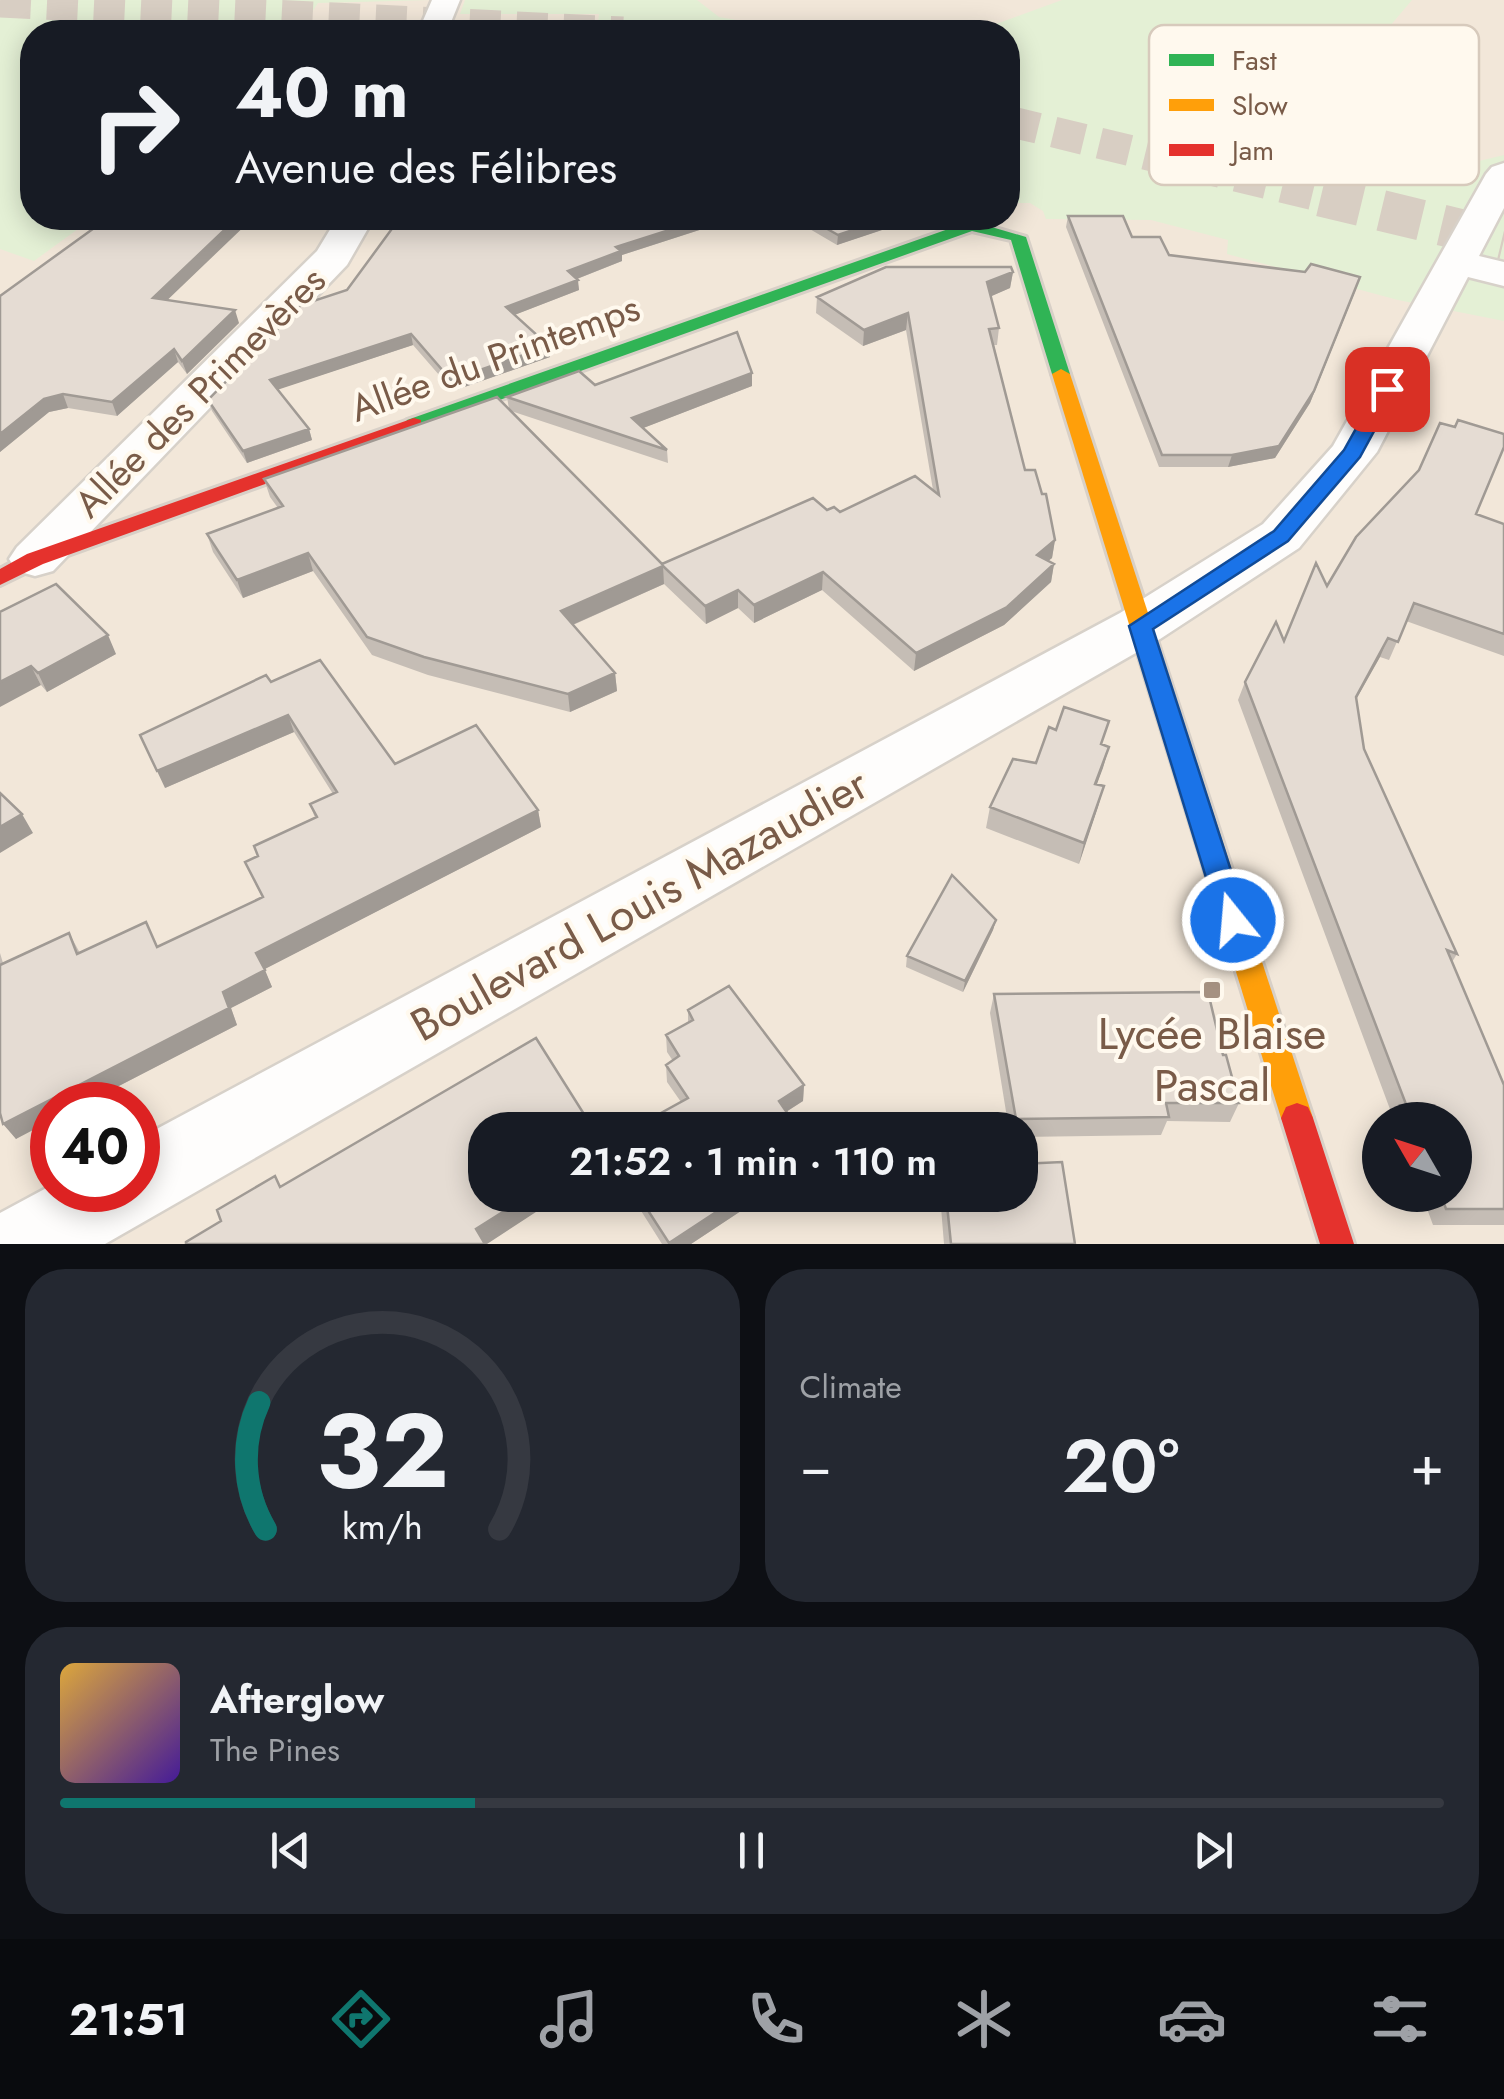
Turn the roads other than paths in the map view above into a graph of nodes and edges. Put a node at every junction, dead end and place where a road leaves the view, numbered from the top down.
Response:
1 (1504, 174) edge
2 (349, 230) edge
3 (960, 230) edge
4 (988, 230) edge
5 (1456, 262) junction
6 (1504, 274) edge
7 (17, 568) edge
8 (1140, 626) junction
9 (160, 1170) edge
10 (82, 1212) edge
11 (25, 1244) edge
12 (1337, 1244) edge

1 - 5 street, Boulevard Louis Mazaudier
2 - 7 street, Allée des Primevères
3 - 7 street, Allée du Printemps
4 - 8 street, Allée du Printemps
5 - 6 street
5 - 8 street, Boulevard Louis Mazaudier
8 - 9 street, Boulevard Louis Mazaudier
8 - 12 street
10 - 11 street

